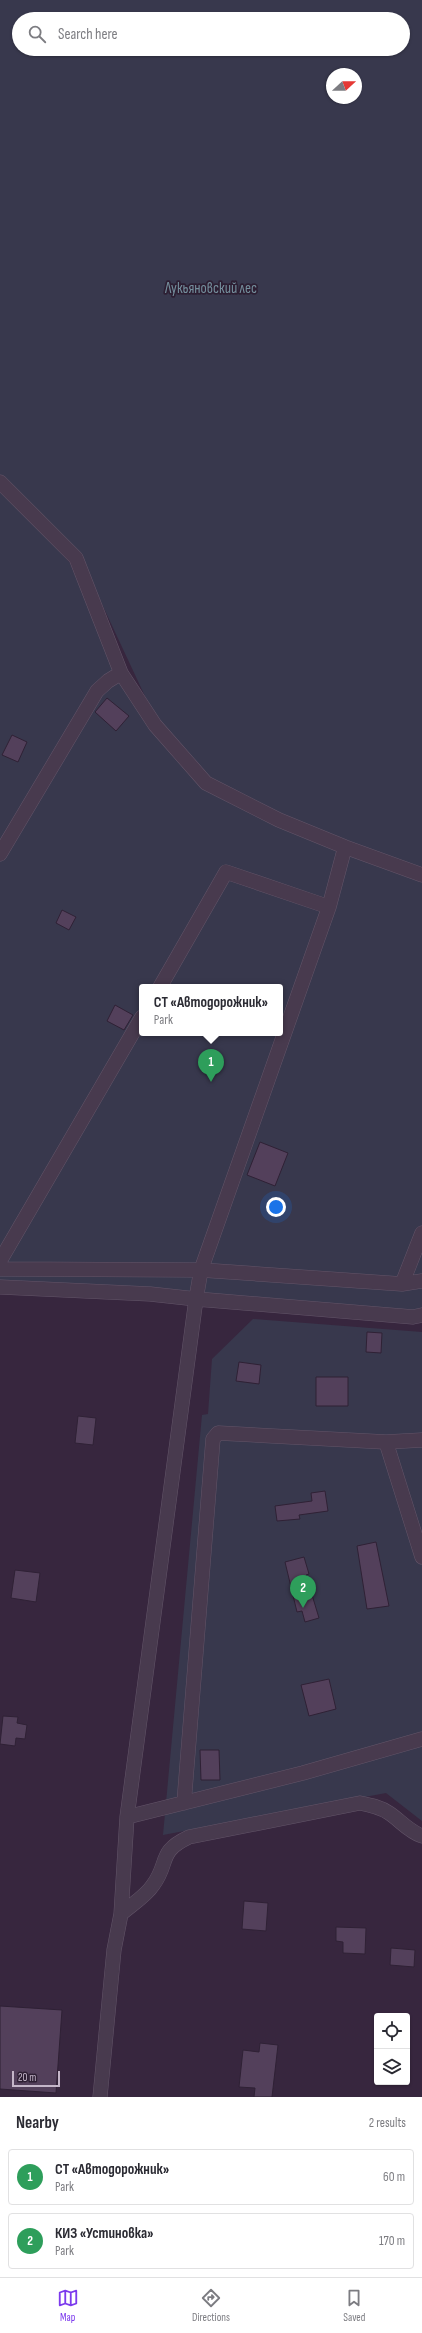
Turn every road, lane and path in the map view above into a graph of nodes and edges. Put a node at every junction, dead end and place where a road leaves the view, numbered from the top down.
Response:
1 (0, 482) edge
2 (121, 673) junction
3 (345, 847) junction
4 (0, 854) edge
5 (422, 875) edge
6 (329, 906) junction
7 (162, 984) edge
8 (139, 1022) edge
9 (422, 1232) edge
10 (0, 1262) edge
11 (0, 1269) edge
12 (201, 1270) junction
13 (422, 1281) edge
14 (402, 1284) junction
15 (0, 1287) edge
16 (196, 1299) junction
17 (422, 1315) edge
18 (422, 1440) edge
19 (386, 1442) junction
20 (422, 1557) edge
21 (422, 1739) edge
22 (184, 1803) junction
23 (127, 1817) junction
24 (422, 1836) edge
25 (121, 1914) junction
26 (100, 2097) edge

1 - 2 street
2 - 3 street
2 - 4 street
3 - 5 street
3 - 6 street
6 - 7 street
6 - 12 street
8 - 10 street
9 - 14 street
11 - 12 street
12 - 14 street
12 - 16 street
13 - 14 street
15 - 16 street
16 - 17 street
16 - 23 street
18 - 19 street
19 - 20 street
19 - 22 street
21 - 22 street
22 - 23 street
23 - 25 street
24 - 25 street
25 - 26 street

